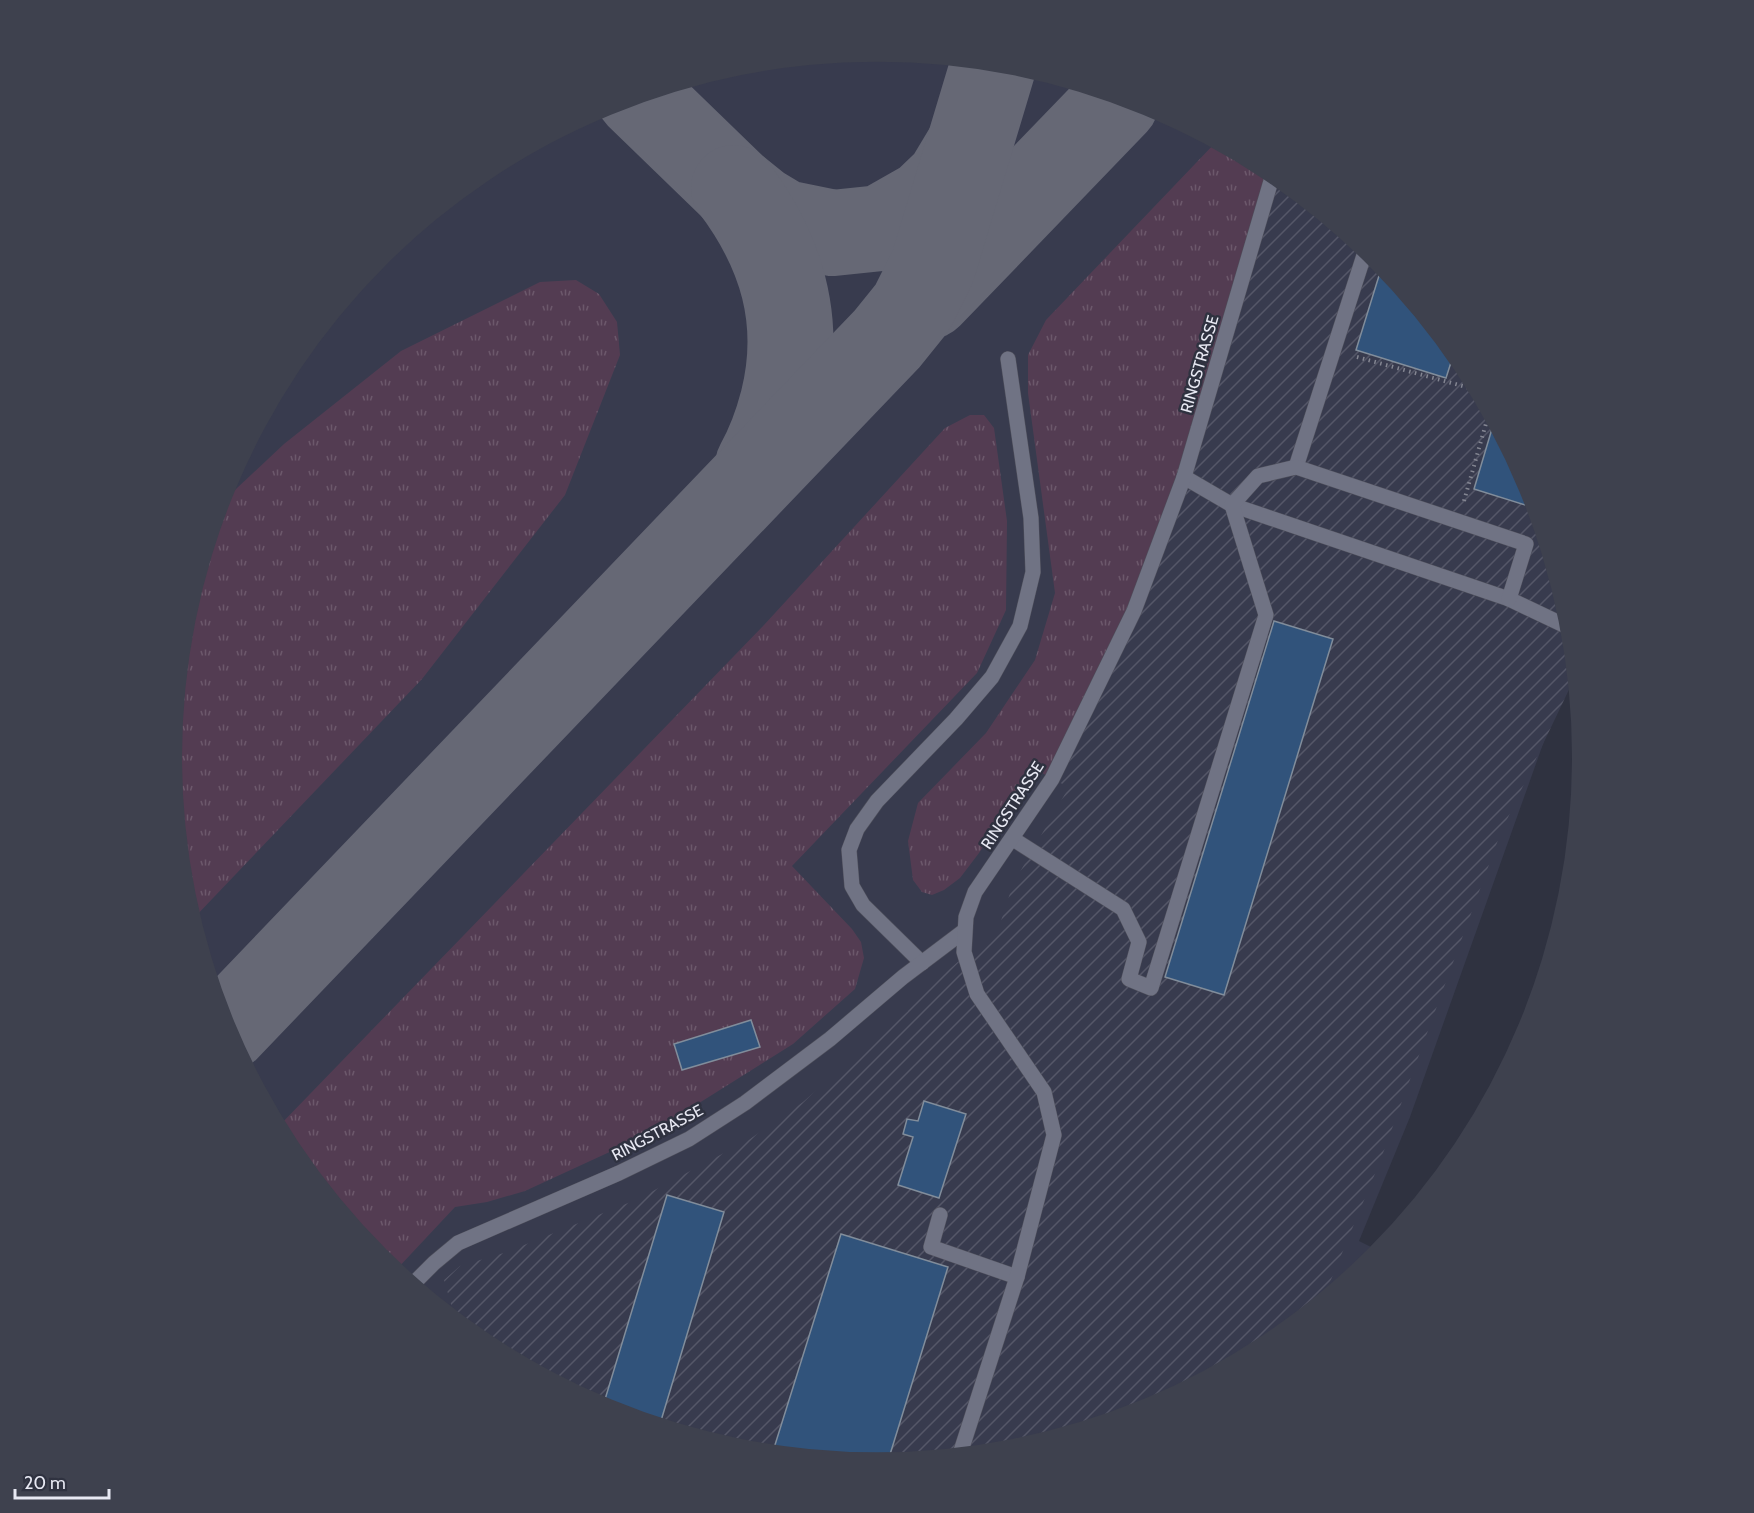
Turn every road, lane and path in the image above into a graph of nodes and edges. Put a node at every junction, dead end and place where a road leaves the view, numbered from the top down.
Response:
1 (1271, 185) edge
2 (1362, 259) edge
3 (1333, 350) junction
4 (1008, 359) dead end
5 (1465, 387) edge
6 (1487, 424) edge
7 (1296, 467) junction
8 (1184, 477) junction
9 (1232, 505) junction
10 (1457, 521) junction
11 (1509, 599) junction
12 (1559, 623) edge
13 (1013, 839) junction
14 (964, 931) junction
15 (922, 963) junction
16 (940, 1215) dead end
17 (1017, 1276) junction
18 (418, 1279) edge
19 (962, 1446) edge

1 - 8 lane, RINGSTRASSE
2 - 3 lane
3 - 5 path
3 - 7 lane
4 - 15 lane
6 - 10 path
7 - 9 lane
7 - 10 lane
8 - 9 lane
8 - 13 lane, RINGSTRASSE
9 - 11 lane
9 - 13 lane
10 - 11 lane
11 - 12 lane
13 - 14 lane, RINGSTRASSE
14 - 15 lane, RINGSTRASSE
14 - 17 lane
15 - 18 lane, RINGSTRASSE
16 - 17 lane
17 - 19 lane

